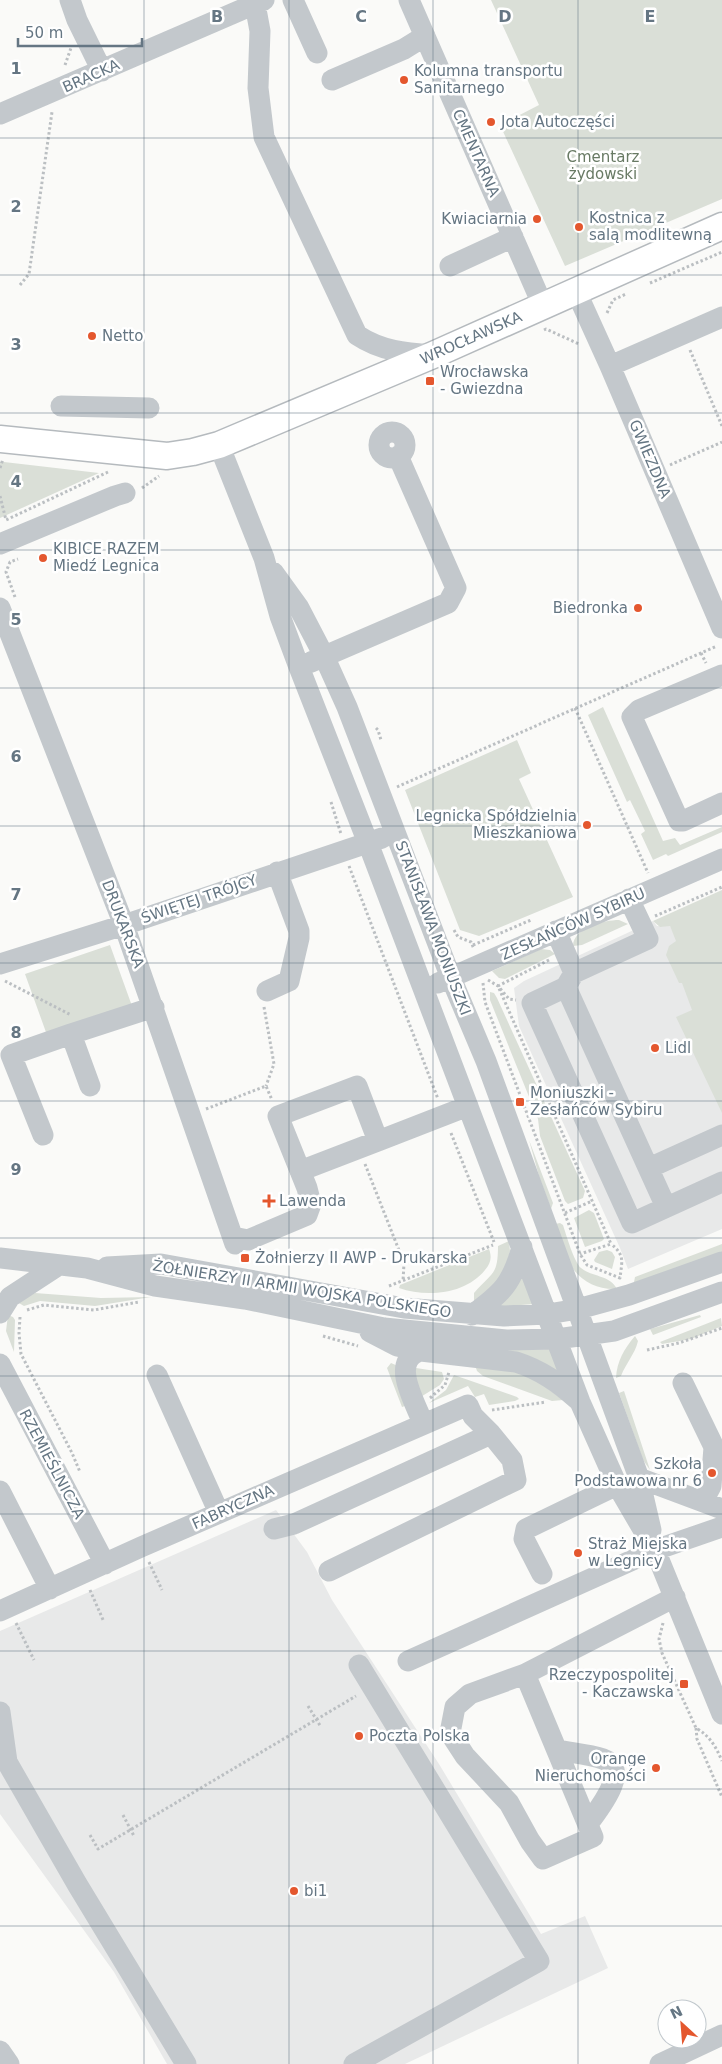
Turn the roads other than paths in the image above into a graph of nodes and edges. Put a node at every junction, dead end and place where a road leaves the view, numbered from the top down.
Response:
1 (70, 0) edge
2 (293, 0) edge
3 (409, 0) edge
4 (259, 2) edge
5 (425, 36) junction
6 (317, 53) dead end
7 (102, 71) junction
8 (332, 80) dead end
9 (0, 114) edge
10 (722, 226) edge
11 (514, 237) junction
12 (450, 266) dead end
13 (576, 291) junction
14 (543, 306) junction
15 (722, 317) edge
16 (433, 355) junction
17 (610, 366) junction
18 (61, 406) dead end
19 (149, 408) dead end
20 (219, 445) junction
21 (1, 449) edge
22 (398, 456) dead end
23 (125, 493) dead end
24 (0, 544) edge
25 (264, 558) junction
26 (8, 604) edge
27 (722, 628) edge
28 (324, 656) junction
29 (299, 666) junction
30 (722, 675) edge
31 (722, 803) edge
32 (397, 833) junction
33 (368, 843) junction
34 (722, 859) edge
35 (277, 872) junction
36 (629, 899) junction
37 (124, 925) junction
38 (556, 931) junction
39 (0, 964) edge
40 (452, 978) junction
41 (570, 980) junction
42 (424, 989) junction
43 (267, 991) road end
44 (154, 1006) junction
45 (71, 1034) junction
46 (90, 1086) dead end
47 (468, 1106) junction
48 (722, 1134) edge
49 (43, 1135) dead end
50 (369, 1145) junction
51 (648, 1168) junction
52 (300, 1171) junction
53 (722, 1182) edge
54 (666, 1207) junction
55 (522, 1247) junction
56 (0, 1258) edge
57 (722, 1262) edge
58 (59, 1265) junction
59 (87, 1268) junction
60 (722, 1292) edge
61 (578, 1309) junction
62 (0, 1313) edge
63 (548, 1314) junction
64 (472, 1315) junction
65 (351, 1322) junction
66 (587, 1336) junction
67 (557, 1339) junction
68 (421, 1350) junction
69 (0, 1364) edge
70 (157, 1375) dead end
71 (683, 1382) dead end
72 (580, 1402) junction
73 (423, 1423) junction
74 (491, 1434) junction
75 (639, 1478) junction
76 (617, 1485) junction
77 (0, 1492) edge
78 (712, 1505) edge
79 (220, 1513) junction
80 (722, 1527) edge
81 (274, 1529) dead end
82 (656, 1550) junction
83 (105, 1564) junction
84 (329, 1572) dead end
85 (542, 1574) dead end
86 (50, 1588) junction
87 (675, 1597) junction
88 (4, 1609) edge
89 (408, 1661) dead end
90 (359, 1665) dead end
91 (526, 1674) junction
92 (0, 1712) edge
93 (722, 1714) edge
94 (557, 1750) junction
95 (4, 1764) edge
96 (588, 1824) junction
97 (722, 2035) edge
98 (0, 2051) edge
99 (9, 2064) edge
100 (186, 2064) edge
101 (354, 2064) edge
102 (660, 2064) edge

1 - 7 street
2 - 6 street
3 - 5 street, CMENTARNA
4 - 7 street, BRACKA
4 - 16 street
5 - 8 street
5 - 11 street, CMENTARNA
7 - 9 street, BRACKA
10 - 13 main road, WROCŁAWSKA
11 - 12 street
11 - 14 street, CMENTARNA
13 - 14 main road, WROCŁAWSKA
13 - 17 street, GWIEZDNA
14 - 16 main road, WROCŁAWSKA
15 - 17 street
16 - 20 main road, WROCŁAWSKA
17 - 27 street, GWIEZDNA
18 - 19 street
20 - 21 main road, WROCŁAWSKA
20 - 25 street, STANISŁAWA MONIUSZKI
22 - 28 street
23 - 24 street
25 - 28 street, STANISŁAWA MONIUSZKI
25 - 29 street, STANISŁAWA MONIUSZKI
26 - 37 street, DRUKARSKA
28 - 29 street
28 - 32 street, STANISŁAWA MONIUSZKI
29 - 33 street, STANISŁAWA MONIUSZKI
30 - 31 street
32 - 33 street, ŚWIĘTEJ TRÓJCY
32 - 40 street, STANISŁAWA MONIUSZKI
33 - 35 street, ŚWIĘTEJ TRÓJCY
33 - 42 street, STANISŁAWA MONIUSZKI
34 - 36 street, ZESŁAŃCÓW SYBIRU
35 - 37 street, ŚWIĘTEJ TRÓJCY
35 - 43 street
36 - 38 street, ZESŁAŃCÓW SYBIRU
36 - 41 street
37 - 39 street, ŚWIĘTEJ TRÓJCY
37 - 44 street, DRUKARSKA
38 - 40 street, ZESŁAŃCÓW SYBIRU
38 - 41 street
40 - 42 street, ZESŁAŃCÓW SYBIRU
40 - 61 street, STANISŁAWA MONIUSZKI
41 - 51 street
41 - 54 street
42 - 47 street, STANISŁAWA MONIUSZKI
44 - 45 street
44 - 52 street, DRUKARSKA
45 - 46 street
45 - 49 street
47 - 50 street
47 - 55 street, STANISŁAWA MONIUSZKI
48 - 51 street
50 - 52 street
50 - 52 street
51 - 54 street
53 - 54 street
55 - 63 street, STANISŁAWA MONIUSZKI
55 - 64 street
56 - 58 street, ŻOŁNIERZY II ARMII WOJSKA POLSKIEGO
57 - 61 street, ŻOŁNIERZY II ARMII WOJSKA POLSKIEGO
58 - 59 street, ŻOŁNIERZY II ARMII WOJSKA POLSKIEGO
58 - 62 street
59 - 64 street, ŻOŁNIERZY II ARMII WOJSKA POLSKIEGO
59 - 65 street, ŻOŁNIERZY II ARMII WOJSKA POLSKIEGO
60 - 66 street, ŻOŁNIERZY II ARMII WOJSKA POLSKIEGO
61 - 63 street, ŻOŁNIERZY II ARMII WOJSKA POLSKIEGO
61 - 66 street, STANISŁAWA MONIUSZKI
63 - 64 street, ŻOŁNIERZY II ARMII WOJSKA POLSKIEGO
63 - 67 street, STANISŁAWA MONIUSZKI
65 - 67 street, ŻOŁNIERZY II ARMII WOJSKA POLSKIEGO
65 - 68 street
66 - 67 street, ŻOŁNIERZY II ARMII WOJSKA POLSKIEGO
66 - 75 street, STANISŁAWA MONIUSZKI
67 - 72 street, STANISŁAWA MONIUSZKI
68 - 72 street
68 - 73 street
69 - 83 street, RZEMIEŚLNICZA
70 - 79 street
71 - 78 street
72 - 76 street, STANISŁAWA MONIUSZKI
73 - 74 street, FABRYCZNA
73 - 79 street, FABRYCZNA
74 - 81 street
74 - 84 street
75 - 78 street
75 - 82 street, STANISŁAWA MONIUSZKI
76 - 82 street, STANISŁAWA MONIUSZKI
76 - 85 street
77 - 86 street
79 - 83 street, FABRYCZNA
80 - 82 street
82 - 87 street
82 - 89 street
83 - 86 street, FABRYCZNA
86 - 88 street, FABRYCZNA
87 - 91 street
87 - 93 street
90 - 101 street
91 - 94 street
91 - 96 street
92 - 95 street
94 - 96 street
94 - 96 street
95 - 100 street
97 - 102 street
98 - 99 street

